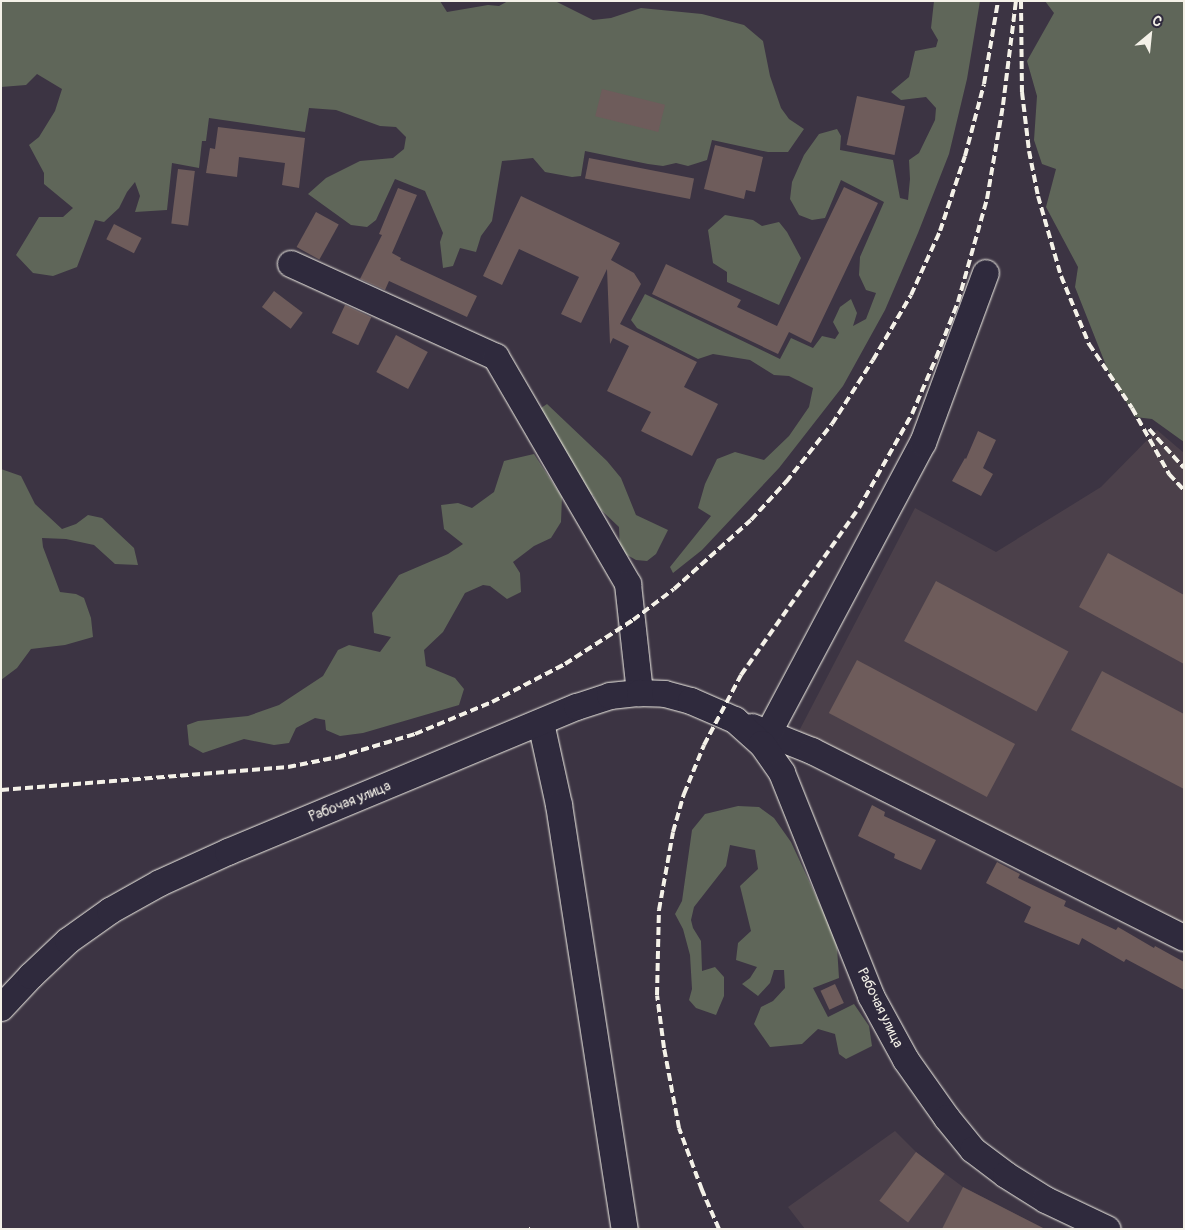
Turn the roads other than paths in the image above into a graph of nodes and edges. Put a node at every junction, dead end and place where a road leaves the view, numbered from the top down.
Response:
1 (291, 264) dead end
2 (986, 273) dead end
3 (640, 693) junction
4 (735, 720) junction
5 (541, 723) junction
6 (768, 734) junction
7 (1184, 938) edge
8 (1, 1008) edge
9 (625, 1229) edge
10 (1106, 1229) edge

1 - 3 street
2 - 6 street
3 - 4 street, Рабочая улица
3 - 5 street, Рабочая улица
4 - 6 street, Рабочая улица
4 - 10 street, Рабочая улица
5 - 8 street, Рабочая улица
5 - 9 street
6 - 7 street, Рабочая улица

